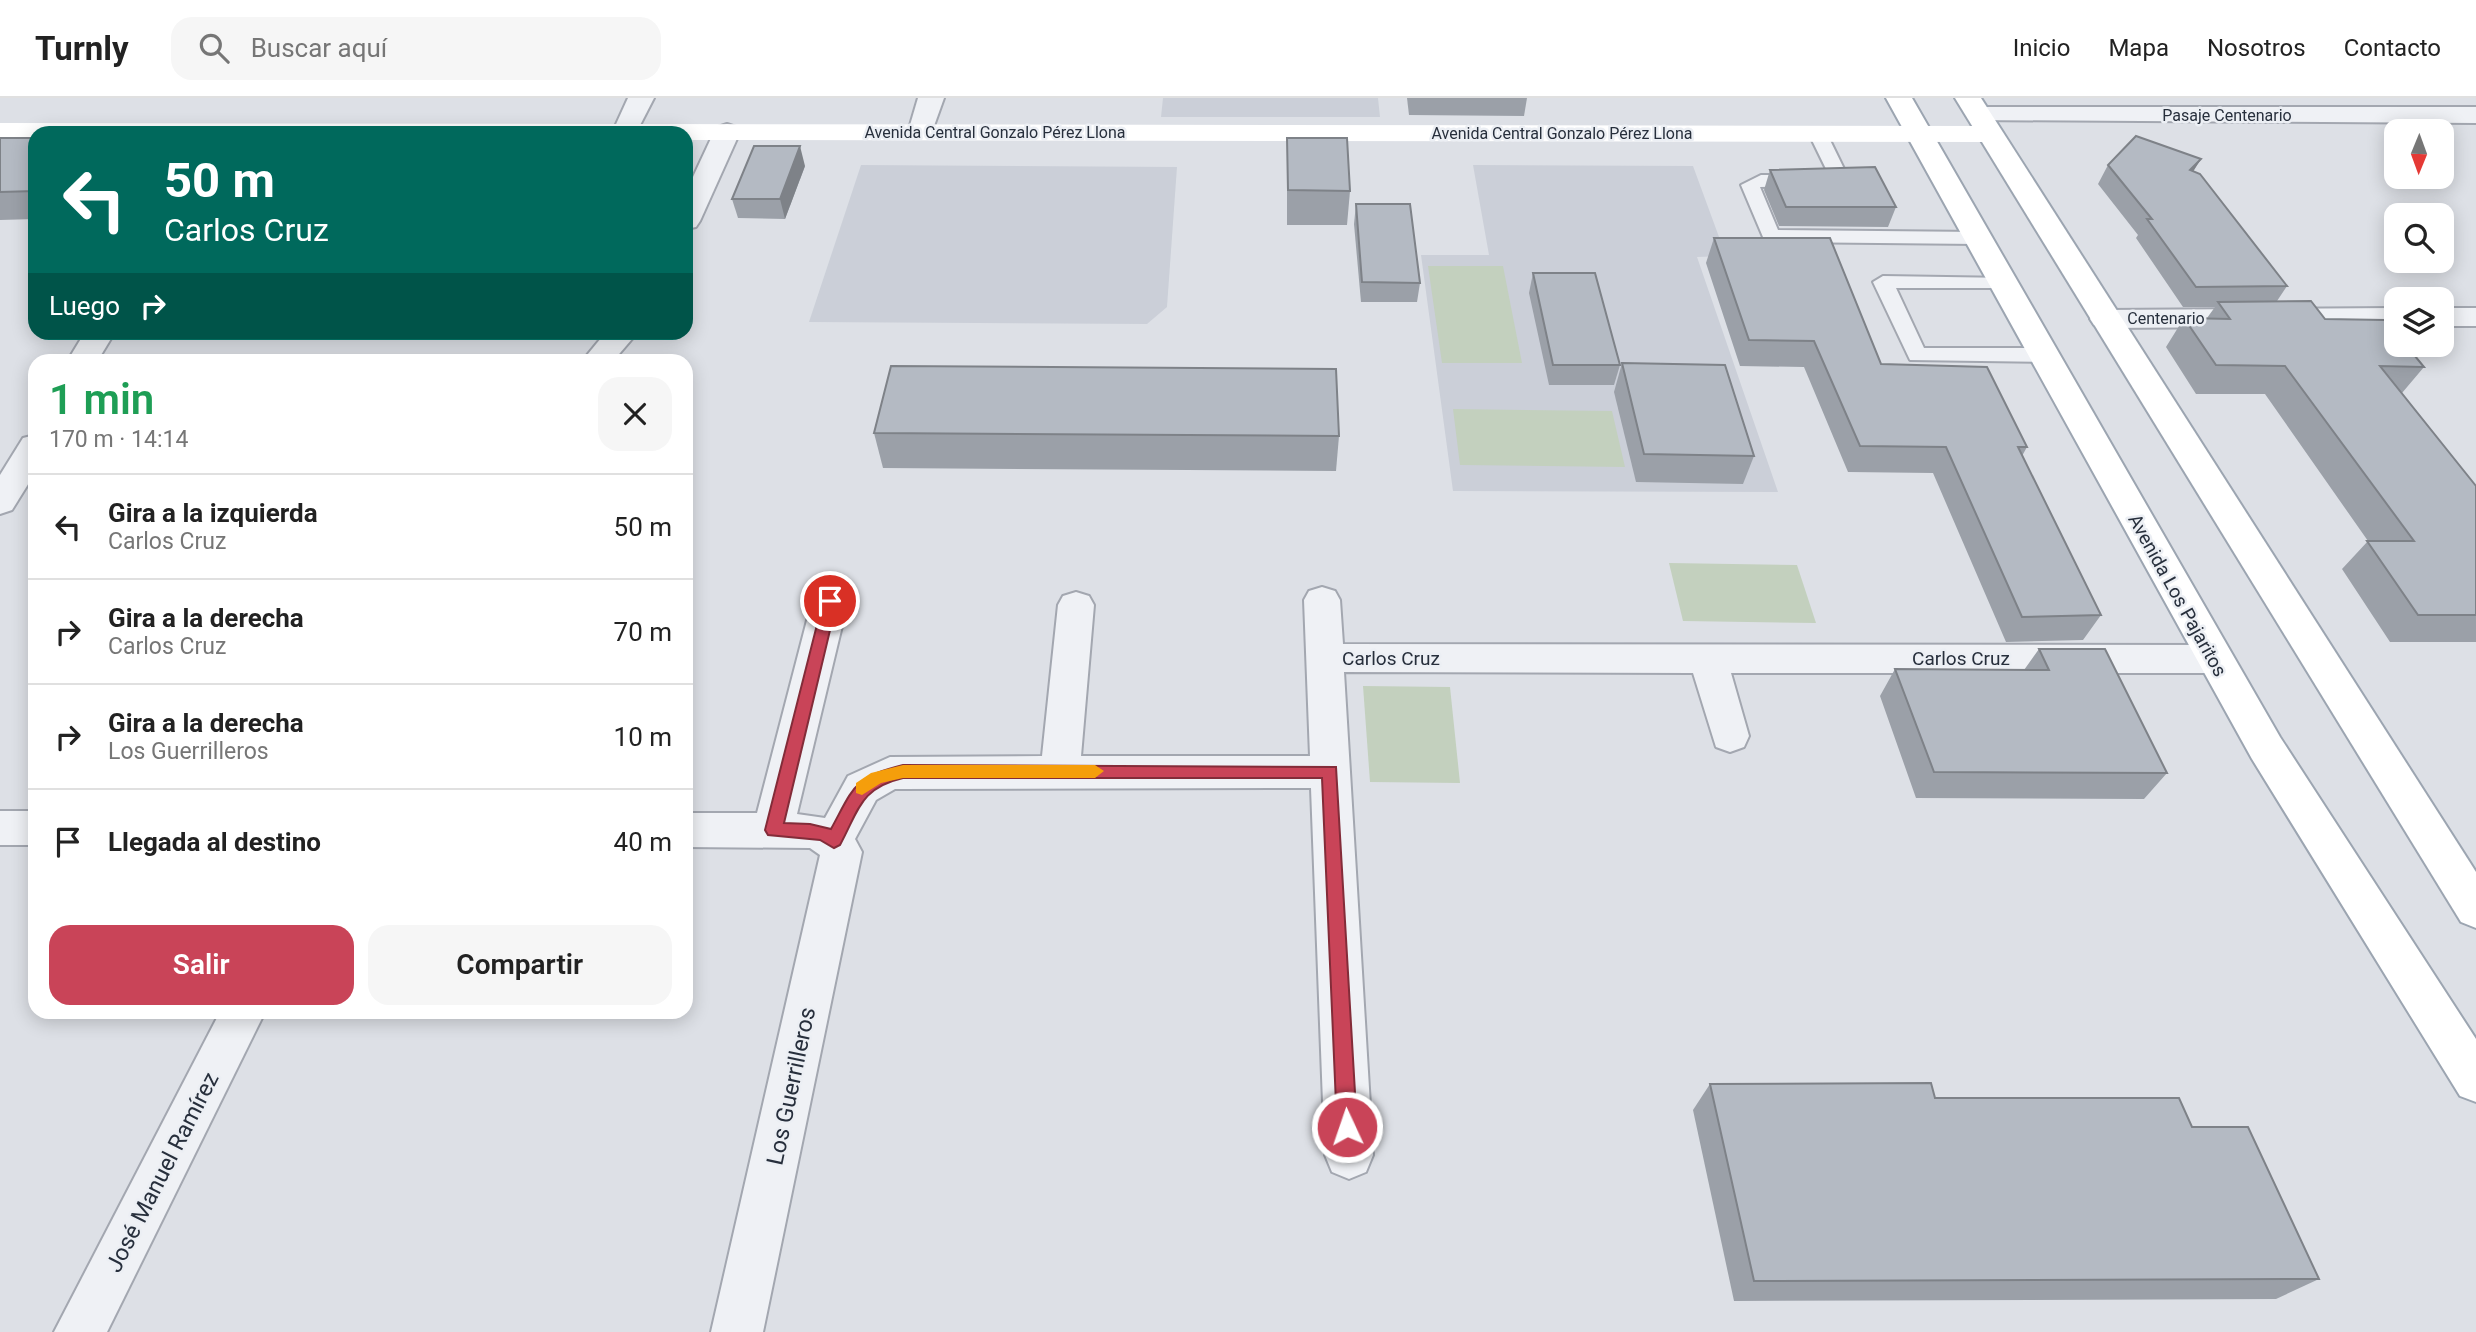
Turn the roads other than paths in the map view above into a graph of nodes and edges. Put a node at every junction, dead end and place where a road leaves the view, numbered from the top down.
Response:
1 (641, 98) edge
2 (931, 98) edge
3 (1899, 98) edge
4 (2476, 115) edge
5 (1979, 116) edge
6 (627, 126) edge
7 (0, 131) edge
8 (28, 131) edge
9 (693, 132) edge
10 (727, 132) junction
11 (921, 132) junction
12 (1818, 134) junction
13 (1919, 134) junction
14 (693, 206) edge
15 (1978, 239) junction
16 (2003, 282) junction
17 (2384, 317) edge
18 (2454, 317) edge
19 (2476, 317) edge
20 (2105, 318) junction
21 (616, 340) edge
22 (603, 354) edge
23 (2043, 355) junction
24 (28, 457) edge
25 (0, 502) edge
26 (1322, 600) dead end
27 (830, 601) dead end
28 (1076, 606) dead end
29 (1325, 658) junction
30 (1708, 658) junction
31 (2214, 659) junction
32 (1730, 736) dead end
33 (1060, 771) junction
34 (1330, 772) junction
35 (0, 828) edge
36 (28, 828) edge
37 (693, 830) edge
38 (774, 830) junction
39 (834, 840) junction
40 (2476, 909) edge
41 (239, 1019) edge
42 (2476, 1080) edge
43 (1349, 1155) dead end
44 (80, 1332) edge
45 (737, 1332) edge

1 - 6 street
2 - 11 street
3 - 13 street, Avenida Los Pajaritos
4 - 5 street, Pasaje Centenario
5 - 13 street, Avenida Central Gonzalo Pérez Llona
5 - 20 street
7 - 8 street, Avenida Central Gonzalo Pérez Llona
9 - 10 street, Avenida Central Gonzalo Pérez Llona
10 - 11 street, Avenida Central Gonzalo Pérez Llona
10 - 14 street
11 - 12 street, Avenida Central Gonzalo Pérez Llona
12 - 13 street, Avenida Central Gonzalo Pérez Llona
12 - 15 lane
13 - 15 street, Avenida Los Pajaritos
15 - 16 street, Avenida Los Pajaritos
16 - 23 street, Avenida Los Pajaritos
16 - 23 lane
17 - 20 street, Centenario
18 - 19 street
20 - 40 street
21 - 22 street
23 - 31 street, Avenida Los Pajaritos
24 - 25 street
26 - 29 street, Carlos Cruz
27 - 38 street
28 - 33 street
29 - 30 street, Carlos Cruz
29 - 34 street, Carlos Cruz
30 - 31 street, Carlos Cruz
30 - 32 street
31 - 42 street, Avenida Los Pajaritos
33 - 34 street
33 - 39 street
34 - 43 street, Carlos Cruz
35 - 36 street
37 - 38 street
38 - 39 street
39 - 45 street, Los Guerrilleros
41 - 44 street, José Manuel Ramírez

